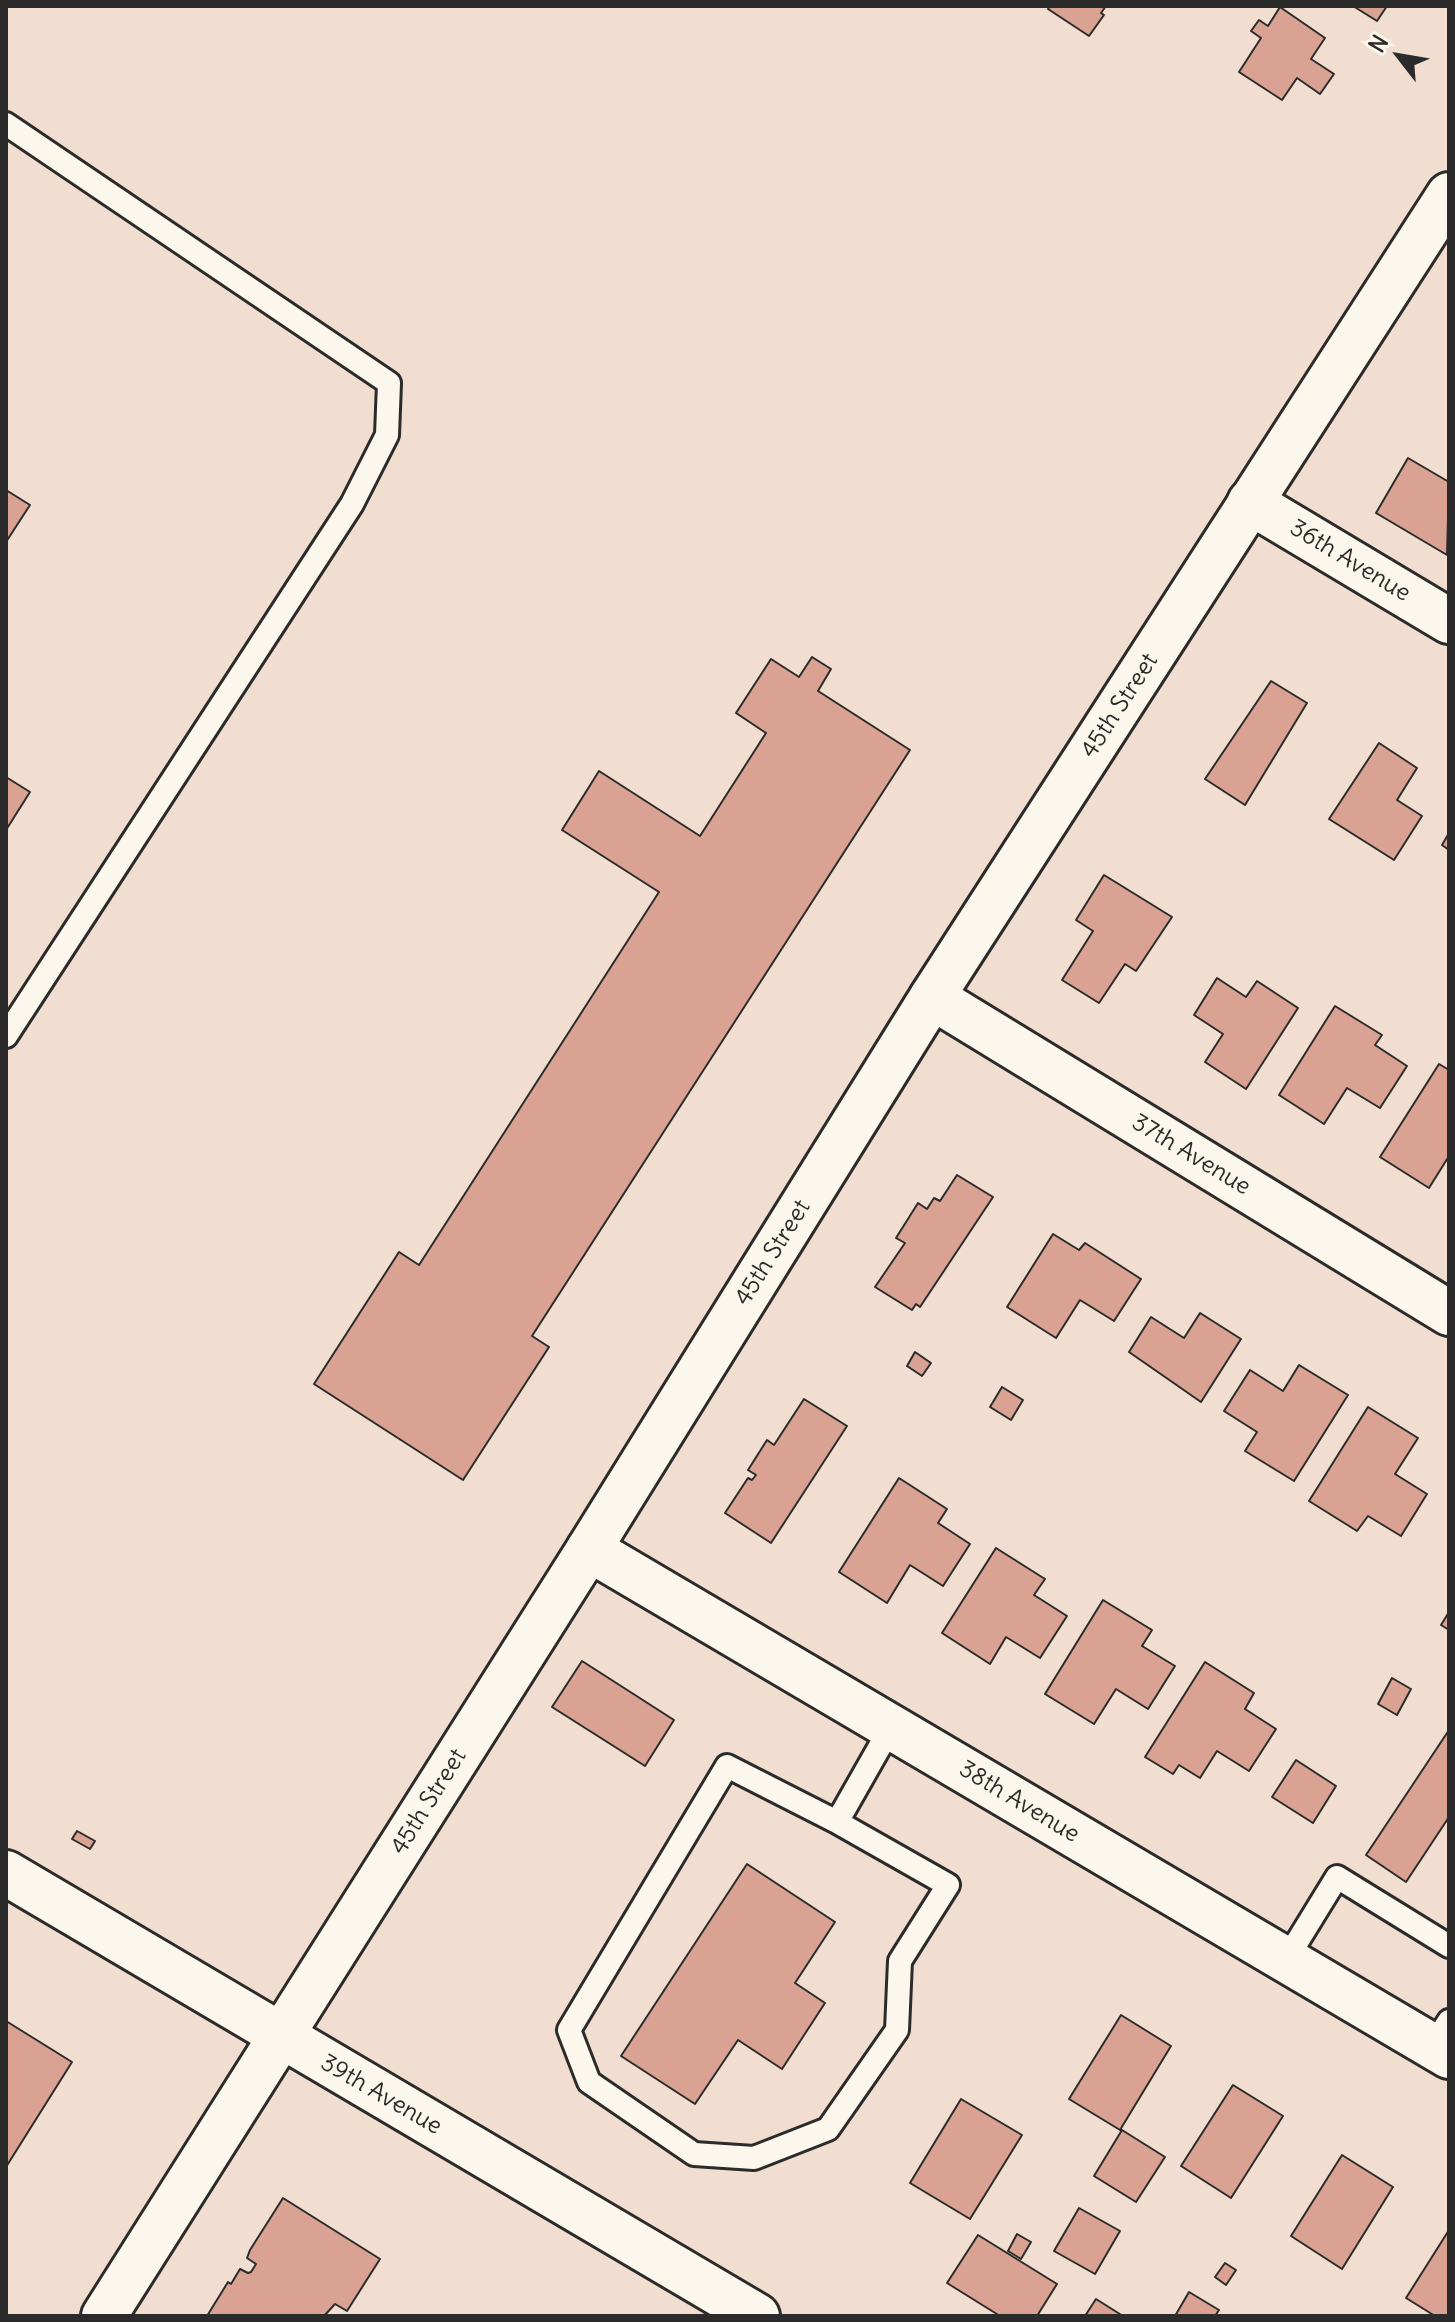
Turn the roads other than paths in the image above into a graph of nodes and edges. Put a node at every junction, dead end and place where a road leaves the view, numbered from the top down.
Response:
1 (6, 124) edge
2 (1449, 195) edge
3 (1250, 502) junction
4 (1449, 621) edge
5 (932, 997) junction
6 (6, 1036) edge
7 (1449, 1313) edge
8 (589, 1549) junction
9 (891, 1727) junction
10 (837, 1822) junction
11 (6, 1873) edge
12 (1449, 1946) edge
13 (1286, 1960) junction
14 (282, 2037) junction
15 (1444, 2041) edge
16 (107, 2315) edge
17 (757, 2316) edge

1 - 6 lane
2 - 3 street, 45th Street
3 - 4 street, 36th Avenue
3 - 5 street, 45th Street
5 - 7 street, 37th Avenue
5 - 8 street, 45th Street
8 - 9 street, 38th Avenue
8 - 14 street, 45th Street
9 - 10 lane
9 - 13 street, 38th Avenue
10 - 10 lane
11 - 14 street, 39th Avenue
12 - 13 lane
13 - 15 street, 38th Avenue
14 - 16 street, 45th Street
14 - 17 street, 39th Avenue

